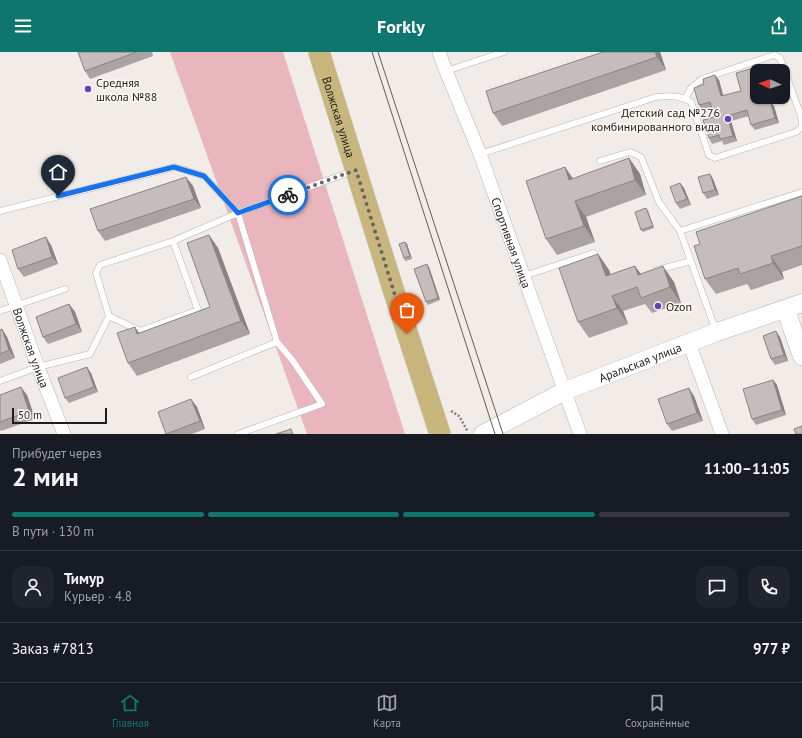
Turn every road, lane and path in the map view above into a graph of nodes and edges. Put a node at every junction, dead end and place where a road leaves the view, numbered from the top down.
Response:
1 (319, 52) edge
2 (439, 52) edge
3 (504, 52) edge
4 (446, 71) junction
5 (685, 98) junction
6 (802, 126) edge
7 (480, 154) junction
8 (600, 161) dead end
9 (356, 170) junction
10 (802, 192) edge
11 (0, 211) edge
12 (238, 213) junction
13 (680, 231) junction
14 (172, 241) junction
15 (594, 252) dead end
16 (0, 260) edge
17 (691, 260) junction
18 (654, 271) edge
19 (524, 276) junction
20 (65, 289) dead end
21 (16, 306) junction
22 (794, 306) edge
23 (0, 311) edge
24 (109, 316) junction
25 (717, 332) junction
26 (277, 342) junction
27 (690, 342) junction
28 (802, 356) edge
29 (38, 367) junction
30 (191, 377) dead end
31 (0, 381) edge
32 (565, 391) junction
33 (452, 411) dead end
34 (64, 434) edge
35 (238, 434) edge
36 (440, 434) edge
37 (470, 434) edge
38 (483, 434) edge
39 (580, 434) edge
40 (722, 434) edge

1 - 9 main road, Волжская улица
2 - 4 street, Спортивная улица
3 - 4 lane
4 - 7 street, Спортивная улица
5 - 6 lane
5 - 6 lane
5 - 7 lane
7 - 19 street, Спортивная улица
8 - 13 lane
9 - 12 lane
9 - 36 main road, Волжская улица
10 - 13 lane
11 - 12 lane
12 - 14 lane
12 - 26 lane
13 - 17 lane
14 - 24 lane
14 - 24 lane
15 - 19 lane
16 - 21 street, Волжская улица
17 - 18 lane
17 - 25 lane
19 - 32 street, Спортивная улица
20 - 21 lane
21 - 23 lane
21 - 29 street, Волжская улица
22 - 25 street, Аральская улица
22 - 28 street
24 - 29 lane
25 - 27 street, Аральская улица
26 - 30 lane
26 - 35 lane
27 - 32 street, Аральская улица
27 - 40 street
29 - 31 lane
29 - 34 street, Волжская улица
32 - 38 street, Аральская улица
32 - 39 street, Спортивная улица
33 - 37 path

